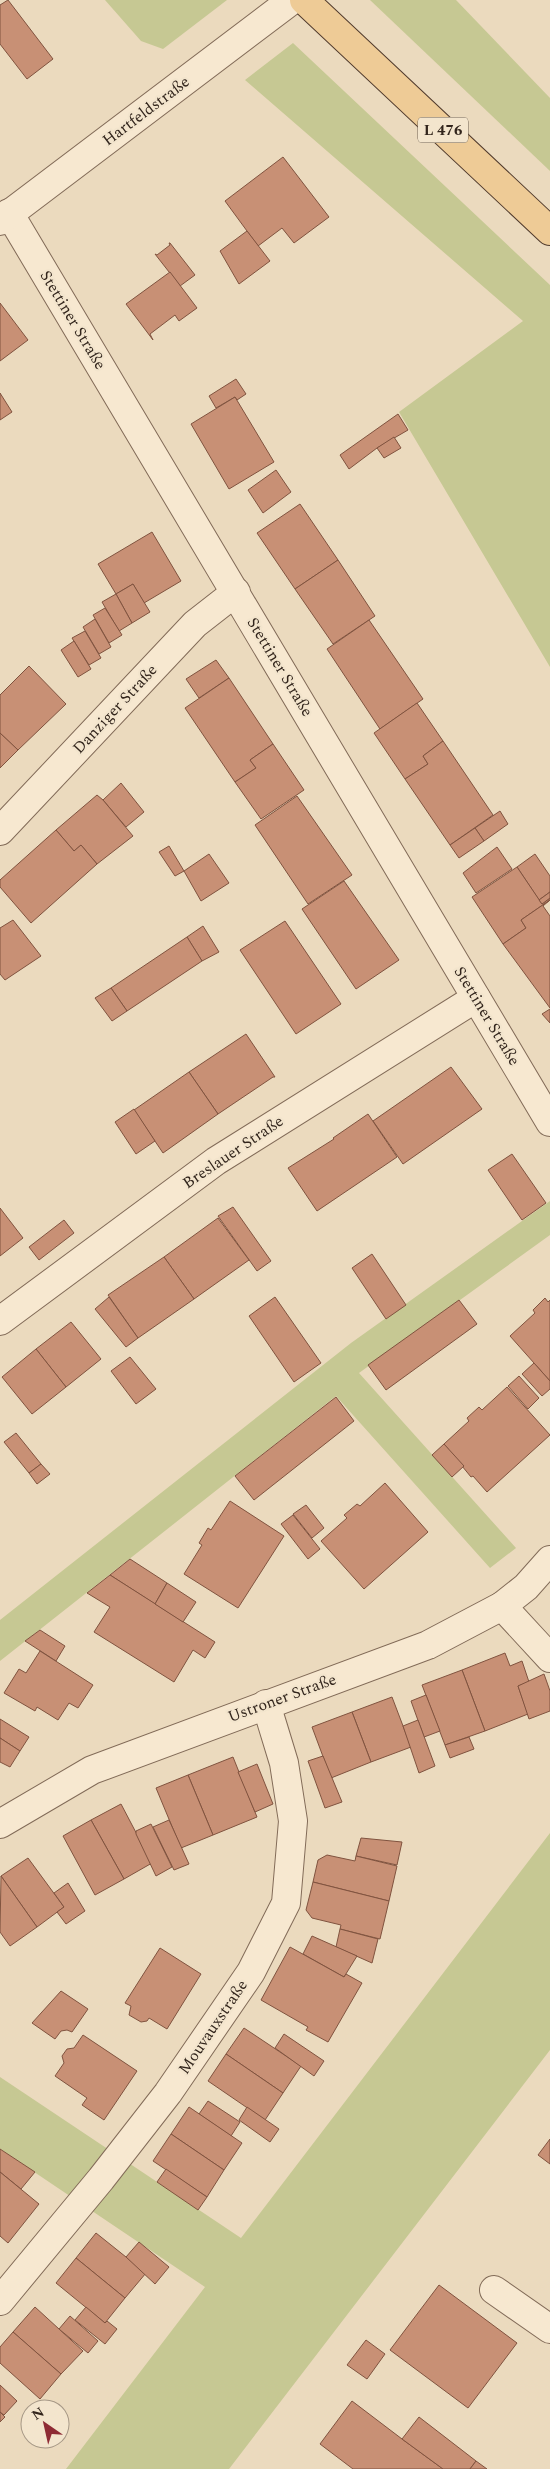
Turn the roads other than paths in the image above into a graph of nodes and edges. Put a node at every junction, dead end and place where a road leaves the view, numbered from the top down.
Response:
1 (292, 0) edge
2 (304, 0) edge
3 (5, 217) edge
4 (550, 231) edge
5 (236, 592) junction
6 (0, 831) edge
7 (476, 998) junction
8 (550, 1122) edge
9 (0, 1321) edge
10 (550, 1560) edge
11 (502, 1606) junction
12 (550, 1658) edge
13 (266, 1704) junction
14 (0, 1824) edge
15 (494, 2290) dead end
16 (0, 2301) edge
17 (550, 2329) edge

1 - 3 street, Hartfeldstraße
2 - 4 main road, L 476
3 - 5 street, Stettiner Straße
5 - 6 street, Danziger Straße
5 - 7 street, Stettiner Straße
7 - 8 street, Stettiner Straße
7 - 9 street, Breslauer Straße
10 - 11 street
11 - 12 street
11 - 13 street, Ustroner Straße
13 - 14 street, Ustroner Straße
13 - 16 street, Mouvauxstraße
15 - 17 street

